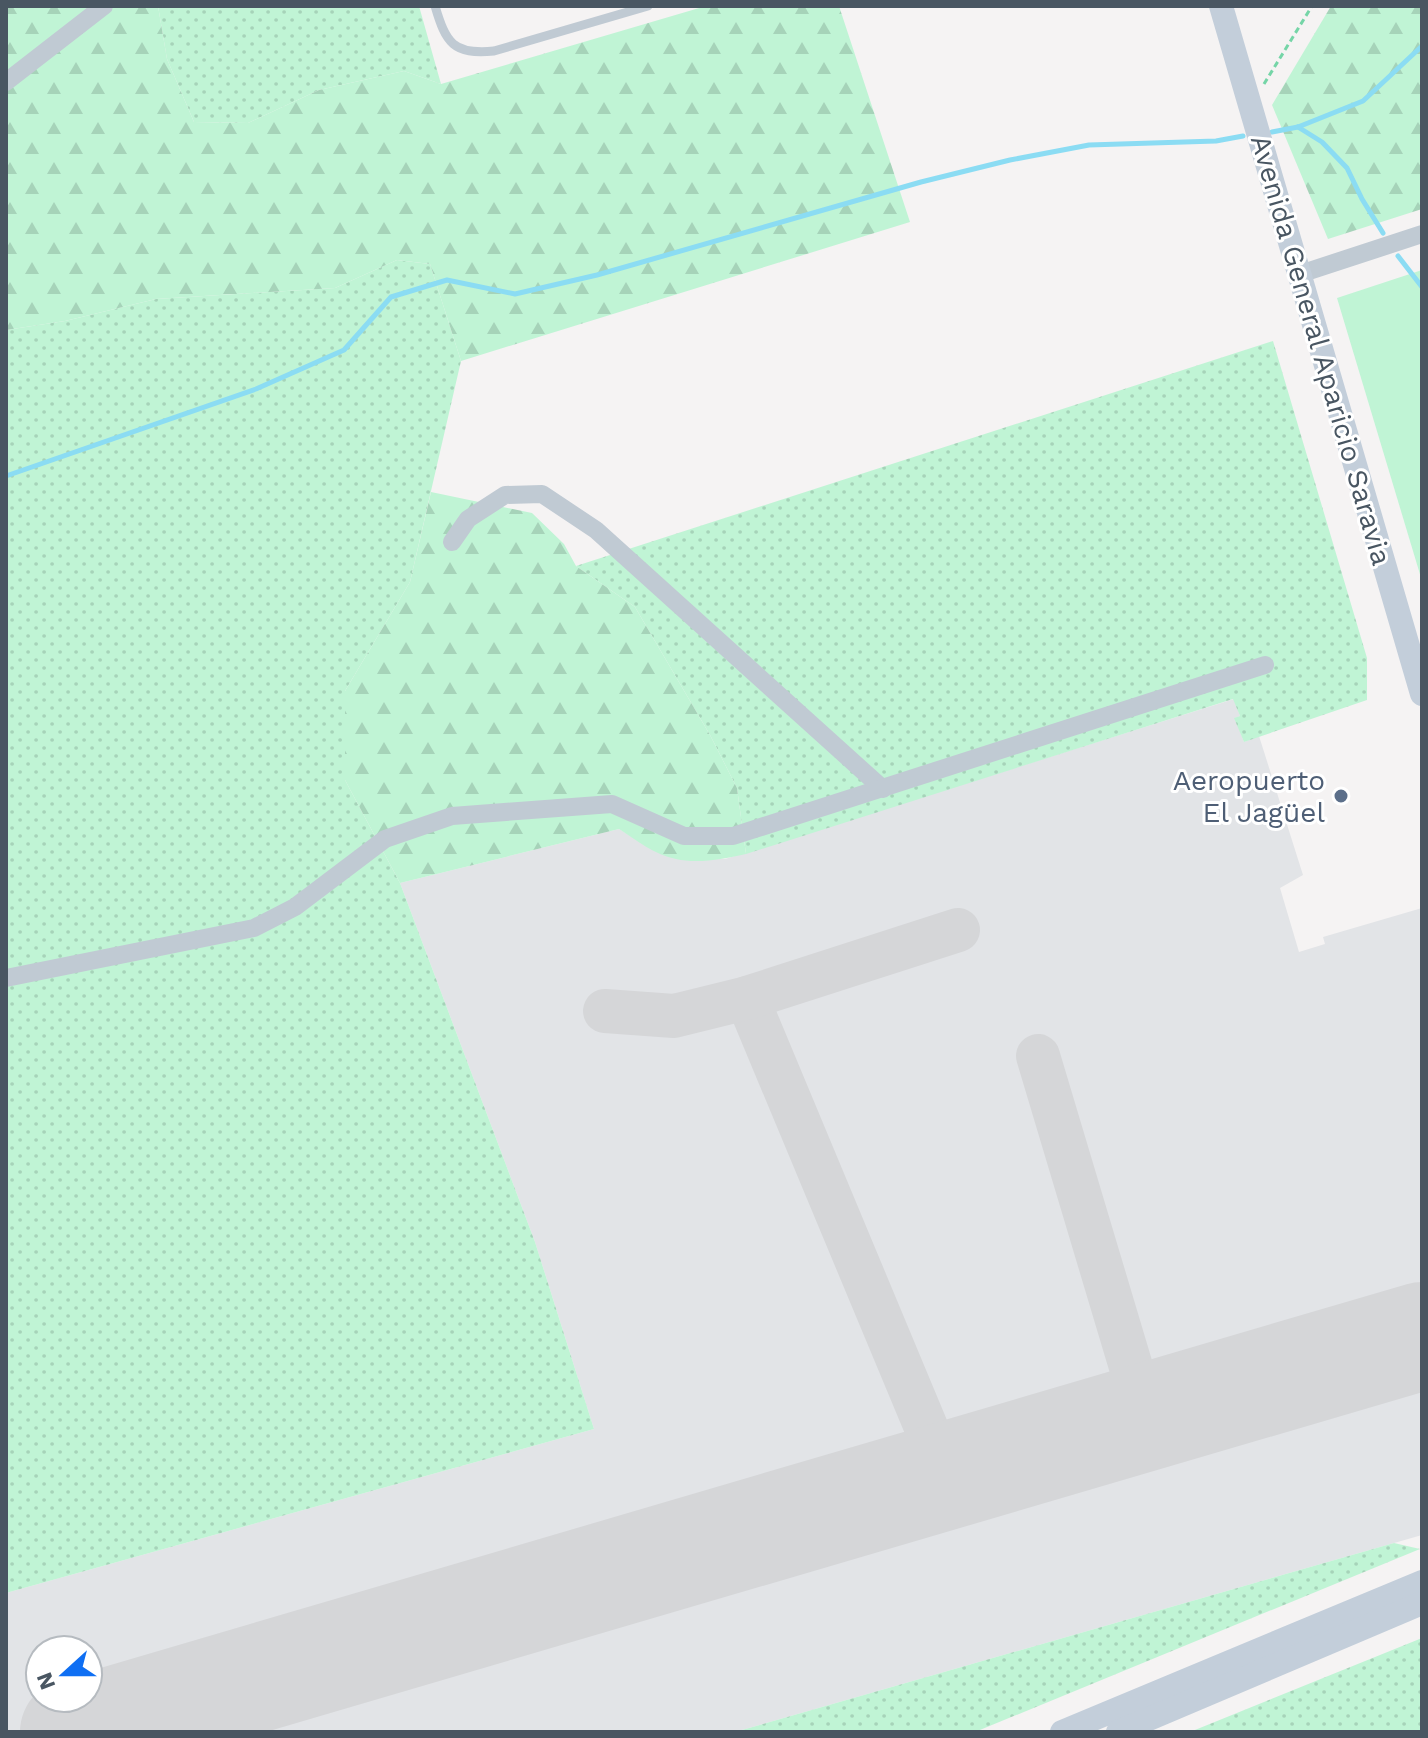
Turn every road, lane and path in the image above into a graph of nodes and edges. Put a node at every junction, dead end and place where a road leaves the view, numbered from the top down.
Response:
1 (104, 6) edge
2 (435, 6) edge
3 (648, 6) edge
4 (1221, 6) edge
5 (1312, 6) edge
6 (6, 82) edge
7 (1249, 107) junction
8 (1422, 234) edge
9 (1300, 274) junction
10 (452, 542) dead end
11 (1265, 665) dead end
12 (1422, 694) edge
13 (883, 789) junction
14 (6, 978) edge
15 (1422, 1582) edge
16 (1422, 1603) edge
17 (1062, 1732) edge
18 (1118, 1732) edge

1 - 6 street
2 - 3 lane
4 - 7 main road, Avenida General Aparicio Saravia
5 - 7 path
7 - 9 main road, Avenida General Aparicio Saravia
8 - 9 street
9 - 12 main road, Avenida General Aparicio Saravia
10 - 13 street
11 - 13 street
13 - 14 street
15 - 17 main road
16 - 18 main road

